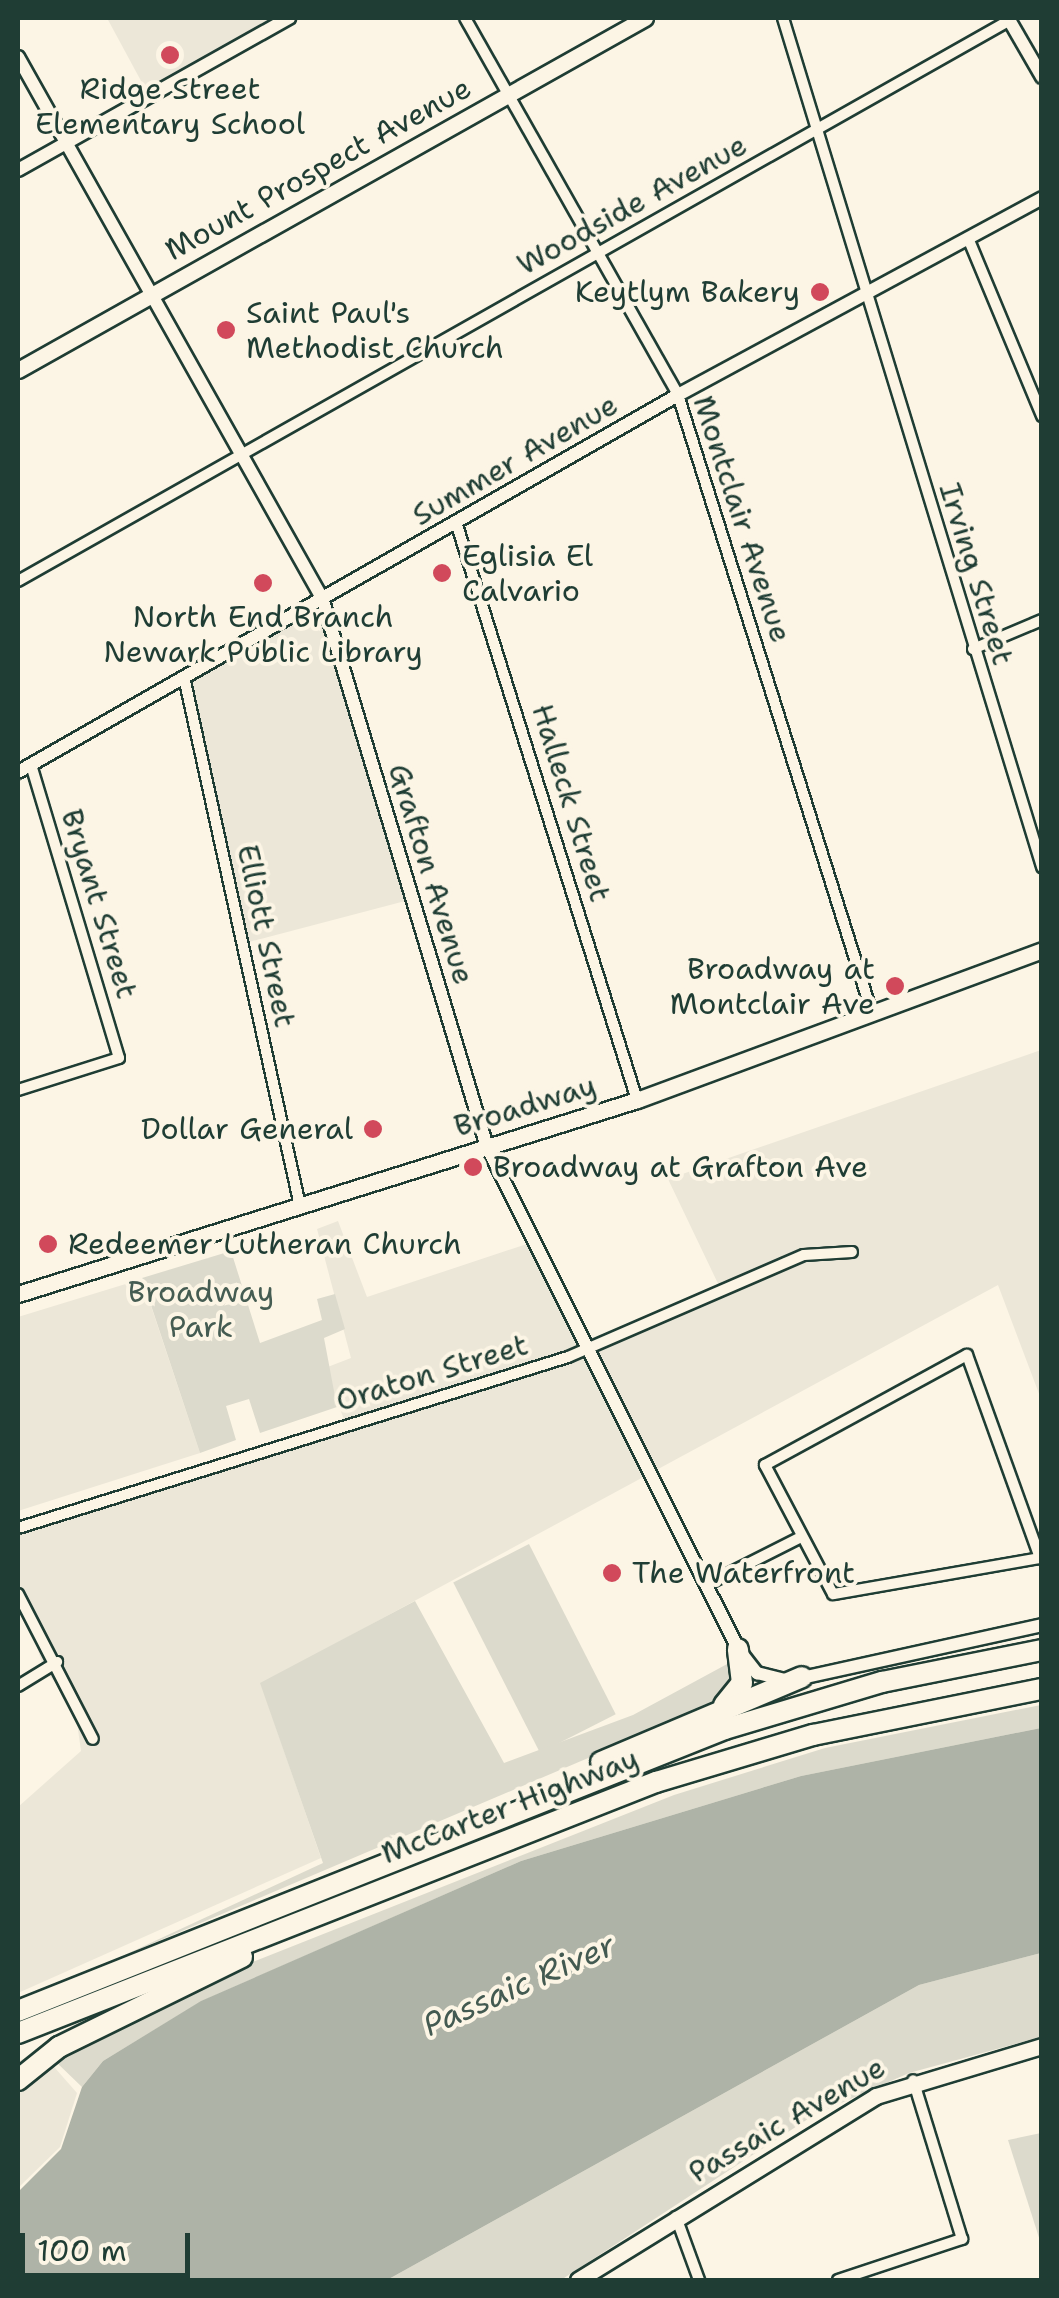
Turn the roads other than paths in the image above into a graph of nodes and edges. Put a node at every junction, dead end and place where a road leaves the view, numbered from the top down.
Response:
1 (288, 18) edge
2 (466, 18) edge
3 (645, 18) edge
4 (783, 18) edge
5 (1009, 19) edge
6 (18, 57) edge
7 (1042, 77) edge
8 (508, 94) junction
9 (814, 131) junction
10 (65, 144) junction
11 (18, 170) edge
12 (1042, 198) edge
13 (968, 238) junction
14 (596, 254) junction
15 (150, 295) junction
16 (863, 295) junction
17 (18, 370) edge
18 (678, 395) junction
19 (1042, 416) edge
20 (240, 455) junction
21 (456, 522) junction
22 (18, 581) edge
23 (322, 598) junction
24 (1042, 620) edge
25 (973, 649) junction
26 (184, 677) junction
27 (31, 764) junction
28 (18, 772) edge
29 (1042, 867) edge
30 (1042, 950) edge
31 (872, 1013) junction
32 (18, 1090) edge
33 (637, 1100) junction
34 (487, 1147) junction
35 (300, 1206) junction
36 (852, 1252) dead end
37 (18, 1294) edge
38 (588, 1350) junction
39 (18, 1528) edge
40 (801, 1537) junction
41 (706, 1586) junction
42 (18, 1594) edge
43 (1042, 1624) edge
44 (738, 1649) junction
45 (1042, 1650) edge
46 (57, 1662) junction
47 (802, 1677) junction
48 (18, 1686) edge
49 (1042, 1689) edge
50 (714, 1712) junction
51 (93, 1739) dead end
52 (457, 1834) junction
53 (445, 1862) junction
54 (18, 2012) edge
55 (18, 2033) edge
56 (1042, 2046) edge
57 (18, 2080) edge
58 (913, 2080) junction
59 (676, 2218) junction
60 (578, 2280) edge
61 (699, 2280) edge
62 (838, 2280) edge

1 - 10 street
2 - 8 street, Montclair Avenue
3 - 8 main road, Mount Prospect Avenue
4 - 9 street, Irving Street
5 - 7 street
5 - 9 street, Woodside Avenue
6 - 10 street, Grafton Avenue
8 - 14 street, Montclair Avenue
8 - 15 main road, Mount Prospect Avenue
9 - 14 street, Woodside Avenue
9 - 16 street, Irving Street
10 - 11 street
10 - 15 street, Grafton Avenue
12 - 13 street, Summer Avenue
13 - 16 street, Summer Avenue
13 - 19 street
14 - 18 street, Montclair Avenue
14 - 20 street, Woodside Avenue
15 - 17 main road, Mount Prospect Avenue
15 - 20 street, Grafton Avenue
16 - 18 street, Summer Avenue
16 - 25 street, Irving Street
18 - 21 street, Summer Avenue
18 - 31 street, Montclair Avenue
20 - 22 street, Woodside Avenue
20 - 23 street, Grafton Avenue
21 - 23 street, Summer Avenue
21 - 33 street, Halleck Street
23 - 26 street, Summer Avenue
23 - 34 street, Grafton Avenue
24 - 25 street
25 - 29 street, Irving Street
26 - 27 street, Summer Avenue
26 - 35 street, Elliott Street
27 - 28 street, Summer Avenue
27 - 32 street, Bryant Street
30 - 31 main road, Broadway
31 - 33 main road, Broadway
33 - 34 main road, Broadway
34 - 35 main road, Broadway
34 - 38 street, Grafton Avenue
35 - 37 main road, Broadway
36 - 38 street, Oraton Street
38 - 39 street, Oraton Street
38 - 41 street, Grafton Avenue
40 - 40 street
40 - 41 street
41 - 44 street, Grafton Avenue
42 - 46 street
43 - 47 street
44 - 47 street, Grafton Avenue
44 - 50 highway
45 - 52 highway
46 - 48 street
46 - 51 street
47 - 50 highway
49 - 53 highway, McCarter Highway
50 - 52 highway
52 - 54 highway
53 - 55 highway, McCarter Highway
53 - 57 highway
56 - 58 main road, Passaic Avenue
58 - 59 main road, Passaic Avenue
58 - 62 street
59 - 60 main road, Passaic Avenue
59 - 61 street

